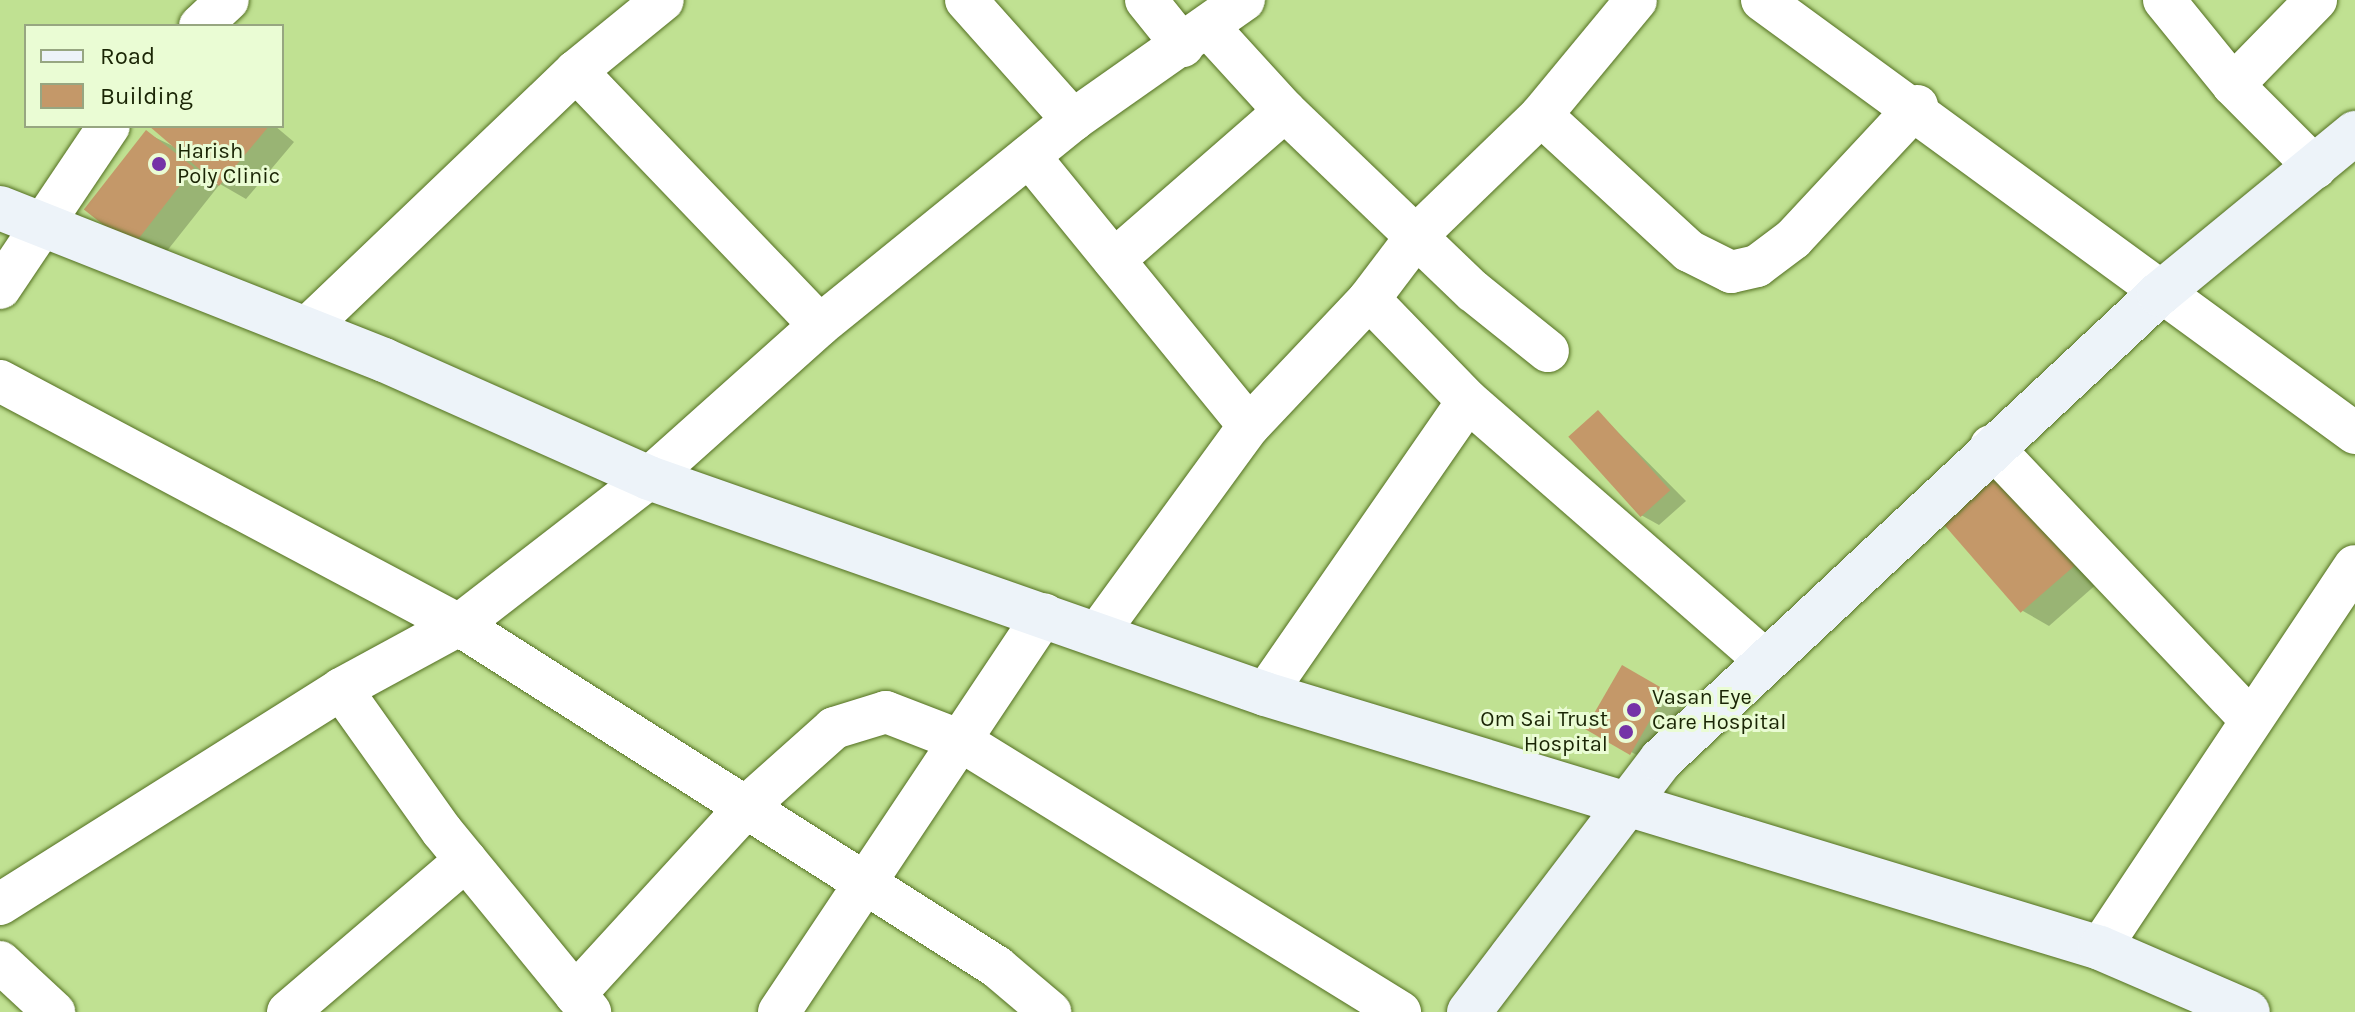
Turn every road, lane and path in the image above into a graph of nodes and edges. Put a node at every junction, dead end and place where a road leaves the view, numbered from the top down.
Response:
1 (228, 0) edge
2 (663, 0) edge
3 (966, 0) edge
4 (1146, 0) edge
5 (1244, 0) edge
6 (1636, 0) edge
7 (1762, 0) edge
8 (2164, 0) edge
9 (2316, 0) edge
10 (202, 24) edge
11 (1196, 38) junction
12 (576, 71) junction
13 (2233, 85) junction
14 (1917, 106) junction
15 (1285, 111) junction
16 (1541, 115) junction
17 (1073, 120) junction
18 (108, 128) edge
19 (2355, 133) edge
20 (1029, 156) junction
21 (2316, 168) junction
22 (0, 208) edge
23 (44, 226) junction
24 (1419, 233) junction
25 (1114, 260) junction
26 (0, 288) edge
27 (2159, 294) junction
28 (1369, 299) junction
29 (820, 325) junction
30 (306, 329) junction
31 (1548, 351) dead end
32 (0, 381) edge
33 (1468, 401) junction
34 (1249, 426) junction
35 (2355, 433) edge
36 (1991, 446) junction
37 (649, 478) junction
38 (2355, 566) edge
39 (1044, 614) junction
40 (459, 625) junction
41 (1100, 630) junction
42 (1766, 661) junction
43 (341, 689) junction
44 (1265, 694) junction
45 (2251, 720) junction
46 (961, 741) junction
47 (1626, 801) junction
48 (748, 805) junction
49 (466, 860) junction
50 (866, 884) junction
51 (0, 904) edge
52 (2100, 948) junction
53 (0, 962) edge
54 (583, 1003) edge
55 (2239, 1010) edge
56 (54, 1012) edge
57 (288, 1012) edge
58 (779, 1012) edge
59 (1050, 1012) edge
60 (1400, 1012) edge
61 (1469, 1012) edge

1 - 10 street
2 - 12 street
3 - 17 street
4 - 11 street
5 - 11 street
6 - 16 street
7 - 14 street
8 - 13 street
9 - 13 street
11 - 15 street
11 - 17 street
12 - 29 street
12 - 30 street
13 - 21 street
14 - 16 street
14 - 27 street
15 - 24 street
15 - 25 street
16 - 24 street
17 - 20 street
18 - 23 street
19 - 21 street
20 - 25 street
20 - 29 street
21 - 27 street
22 - 23 street
23 - 26 street
23 - 30 street
24 - 28 street
24 - 31 street
25 - 34 street
27 - 35 street
27 - 36 street
28 - 33 street
28 - 34 street
29 - 37 street
30 - 37 street
32 - 40 street
33 - 42 street
33 - 44 street
34 - 41 street
36 - 42 street
36 - 45 street
37 - 39 street
37 - 40 street
38 - 45 street
39 - 41 street
39 - 46 street
40 - 43 street
40 - 48 street
41 - 44 street
42 - 47 street
43 - 49 street
43 - 51 street
44 - 47 street
45 - 52 street
46 - 48 street
46 - 50 street
46 - 60 street
47 - 52 street
47 - 61 street
48 - 50 street
48 - 54 street
49 - 54 street
49 - 57 street
50 - 58 street
50 - 59 street
52 - 55 street
53 - 56 street

